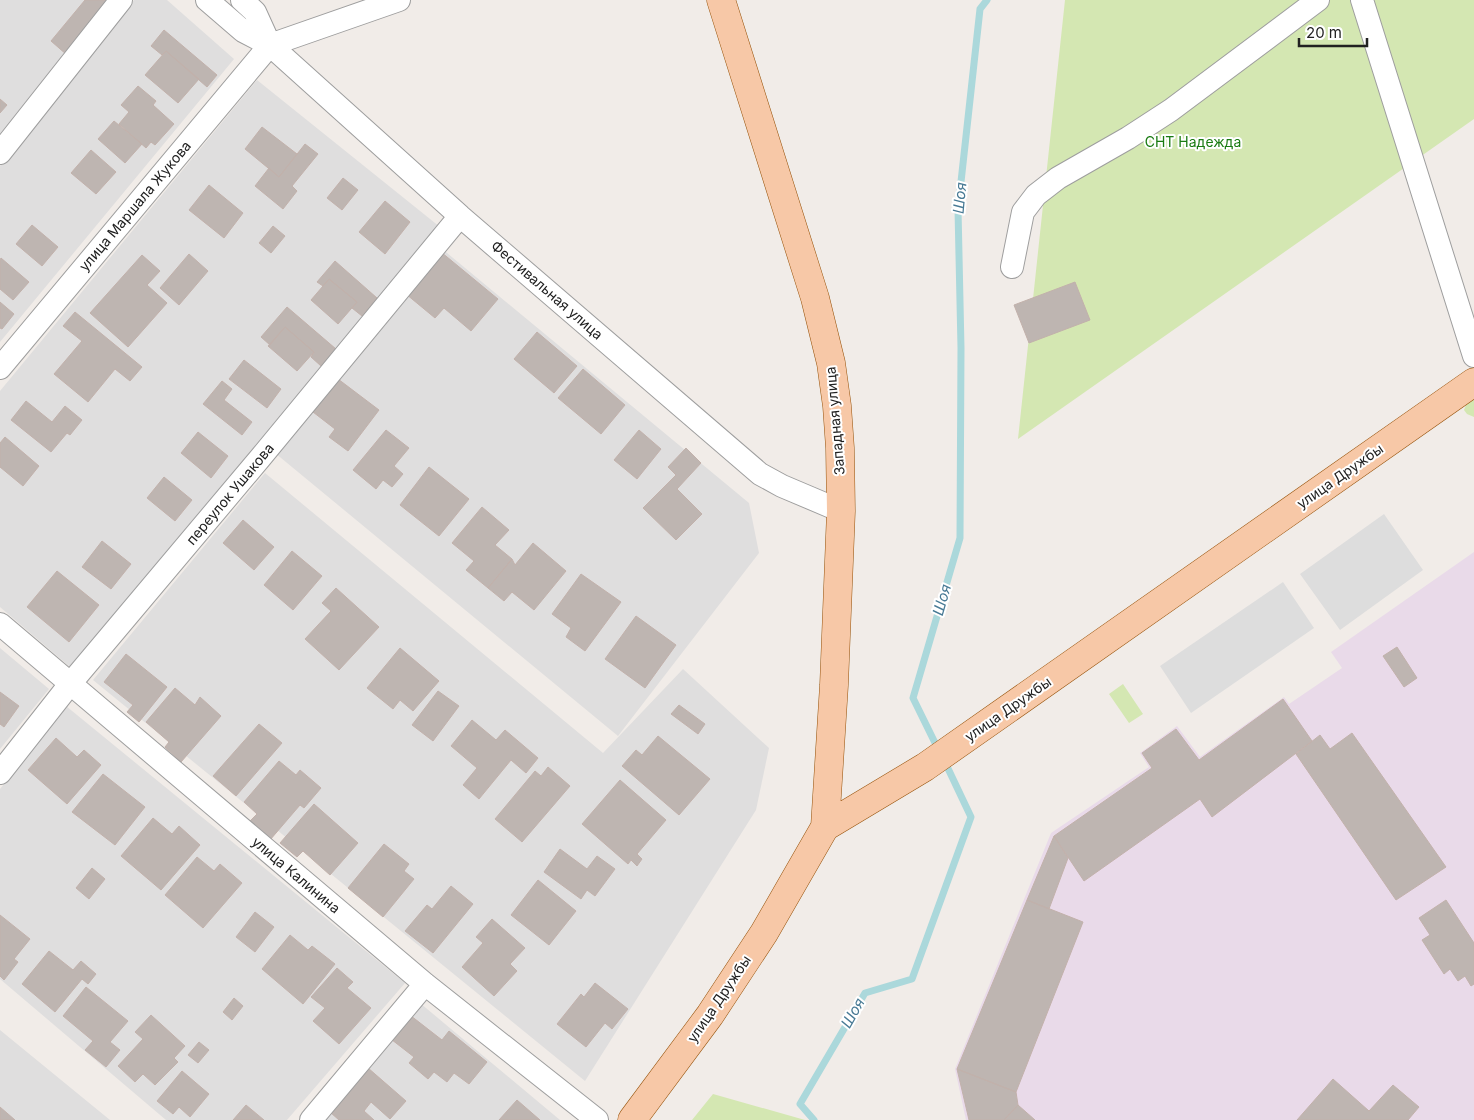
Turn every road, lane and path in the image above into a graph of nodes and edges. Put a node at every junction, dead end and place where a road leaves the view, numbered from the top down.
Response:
1 (120, 0) edge
2 (207, 0) edge
3 (242, 0) edge
4 (399, 0) edge
5 (721, 0) edge
6 (1318, 0) edge
7 (1362, 0) edge
8 (270, 45) junction
9 (0, 153) edge
10 (460, 216) junction
11 (1012, 267) dead end
12 (1474, 356) edge
13 (0, 368) edge
14 (1474, 382) edge
15 (841, 511) junction
16 (0, 624) edge
17 (70, 684) junction
18 (0, 773) edge
19 (825, 827) junction
20 (425, 984) junction
21 (311, 1120) edge
22 (597, 1120) edge
23 (632, 1120) edge

1 - 9 street
2 - 8 street, Фестивальная улица
3 - 8 street, Фестивальная улица
4 - 8 street
5 - 15 main road, Западная улица
6 - 11 street
7 - 12 street
8 - 10 street, Фестивальная улица
8 - 13 street, улица Маршала Жукова
10 - 15 street, Фестивальная улица
10 - 17 street, переулок Ушакова
14 - 19 main road, улица Дружбы
15 - 19 main road, Западная улица
16 - 17 street, улица Калинина
17 - 18 street, переулок Ушакова
17 - 20 street, улица Калинина
19 - 23 main road, улица Дружбы
20 - 21 street
20 - 22 street, улица Калинина

